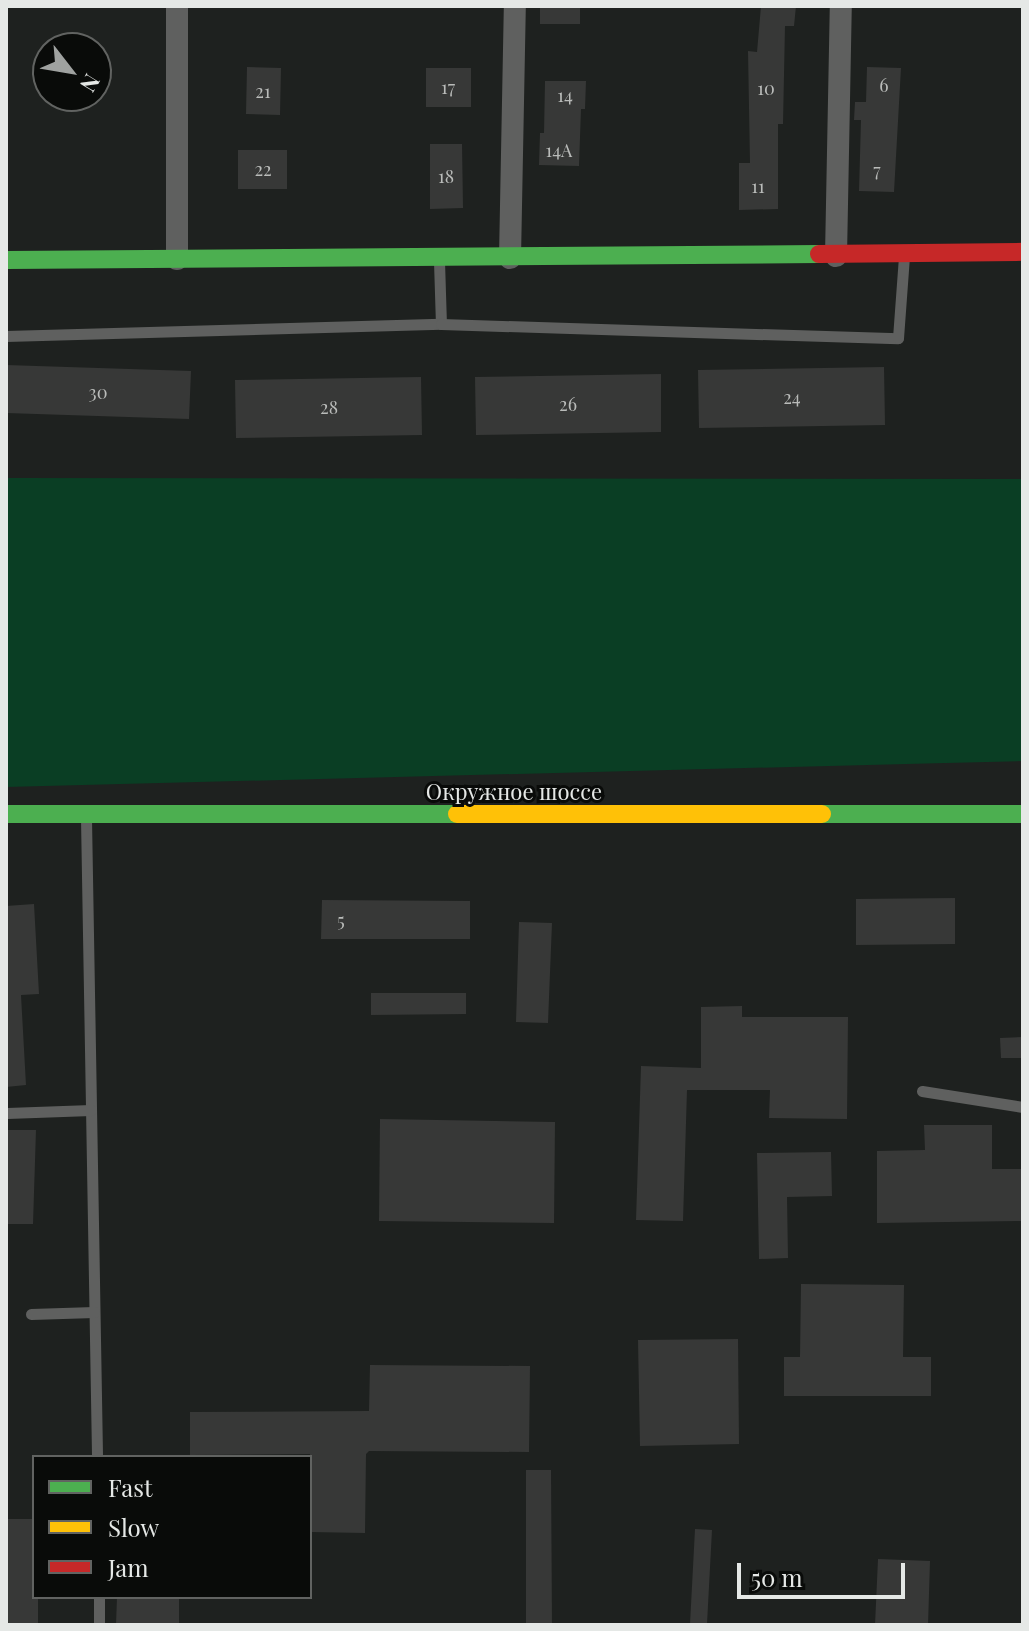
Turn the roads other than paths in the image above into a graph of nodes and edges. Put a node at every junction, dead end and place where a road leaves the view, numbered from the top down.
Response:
1 (177, 6) edge
2 (515, 6) edge
3 (841, 6) edge
4 (1023, 252) edge
5 (836, 256) junction
6 (904, 256) junction
7 (439, 258) junction
8 (510, 258) junction
9 (177, 259) junction
10 (6, 260) edge
11 (441, 324) junction
12 (6, 336) edge
13 (6, 814) edge
14 (1023, 814) edge
15 (86, 815) junction
16 (922, 1091) dead end
17 (1023, 1107) edge
18 (91, 1110) junction
19 (7, 1113) edge
20 (94, 1312) junction
21 (31, 1314) dead end
22 (97, 1455) edge
23 (99, 1599) edge
24 (99, 1625) edge

1 - 9 street
2 - 8 street
3 - 5 street
4 - 6 street
5 - 6 street
5 - 8 street
6 - 11 lane
7 - 8 street
7 - 9 street
7 - 11 lane
9 - 10 street
11 - 12 lane
13 - 15 street, Окружное шоссе
14 - 15 street, Окружное шоссе
15 - 18 lane
16 - 17 lane
18 - 19 lane
18 - 20 lane
20 - 21 lane
20 - 22 lane
23 - 24 lane

